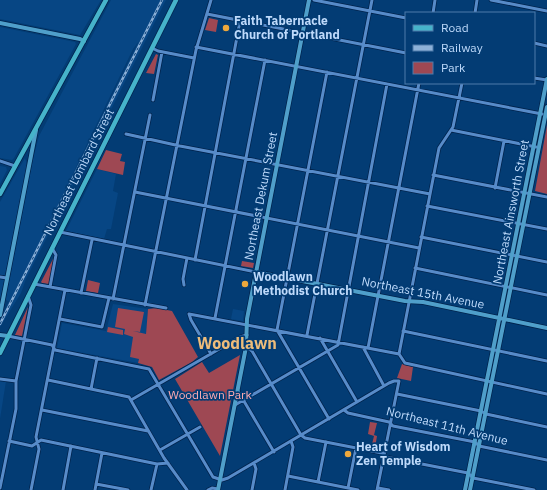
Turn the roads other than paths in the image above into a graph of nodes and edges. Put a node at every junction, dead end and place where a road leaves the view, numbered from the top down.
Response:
1 (106, 0) edge
2 (176, 0) edge
3 (211, 0) edge
4 (309, 0) edge
5 (314, 0) edge
6 (372, 0) edge
7 (435, 0) edge
8 (477, 0) edge
9 (491, 0) edge
10 (370, 11) junction
11 (547, 11) edge
12 (433, 12) edge
13 (475, 12) edge
14 (207, 14) junction
15 (405, 18) edge
16 (240, 21) junction
17 (0, 23) edge
18 (302, 33) junction
19 (84, 41) junction
20 (535, 43) edge
21 (363, 45) junction
22 (547, 46) edge
23 (196, 47) junction
24 (152, 48) junction
25 (162, 52) junction
26 (405, 53) edge
27 (234, 54) junction
28 (194, 58) junction
29 (265, 60) junction
30 (296, 66) junction
31 (326, 72) junction
32 (357, 78) junction
33 (535, 78) edge
34 (547, 80) edge
35 (388, 84) junction
36 (419, 84) edge
37 (462, 84) edge
38 (418, 90) junction
39 (459, 98) junction
40 (153, 100) dead end
41 (547, 107) edge
42 (540, 114) junction
43 (150, 115) dead end
44 (546, 115) edge
45 (36, 130) junction
46 (451, 130) junction
47 (126, 134) dead end
48 (146, 138) junction
49 (504, 141) junction
50 (177, 145) junction
51 (534, 147) junction
52 (539, 148) junction
53 (24, 150) junction
54 (216, 153) junction
55 (246, 159) junction
56 (0, 161) edge
57 (30, 161) junction
58 (277, 165) junction
59 (15, 166) junction
60 (307, 171) junction
61 (433, 175) junction
62 (338, 176) junction
63 (369, 182) junction
64 (399, 188) junction
65 (495, 188) junction
66 (135, 192) junction
67 (525, 193) junction
68 (530, 193) junction
69 (0, 194) edge
70 (430, 194) junction
71 (547, 197) edge
72 (166, 199) junction
73 (206, 206) junction
74 (427, 206) junction
75 (236, 212) junction
76 (266, 218) junction
77 (297, 224) junction
78 (519, 224) junction
79 (524, 224) junction
80 (547, 229) edge
81 (328, 230) junction
82 (60, 232) junction
83 (358, 236) junction
84 (421, 237) junction
85 (92, 240) junction
86 (389, 242) junction
87 (124, 246) junction
88 (52, 248) junction
89 (419, 248) junction
90 (156, 252) junction
91 (513, 256) junction
92 (518, 256) junction
93 (187, 258) junction
94 (195, 260) junction
95 (547, 262) edge
96 (226, 266) junction
97 (415, 268) junction
98 (256, 272) junction
99 (0, 277) edge
100 (287, 277) junction
101 (7, 278) junction
102 (317, 283) junction
103 (34, 284) junction
104 (184, 285) dead end
105 (50, 287) junction
106 (509, 287) junction
107 (348, 289) junction
108 (65, 290) junction
109 (81, 293) junction
110 (378, 295) junction
111 (547, 295) edge
112 (28, 296) junction
113 (109, 298) junction
114 (113, 299) junction
115 (409, 301) junction
116 (145, 305) junction
117 (166, 308) dead end
118 (0, 315) edge
119 (215, 318) junction
120 (500, 318) junction
121 (60, 319) junction
122 (505, 319) junction
123 (247, 325) junction
124 (547, 328) edge
125 (277, 330) junction
126 (403, 331) junction
127 (0, 335) edge
128 (247, 335) junction
129 (8, 336) junction
130 (307, 336) junction
131 (320, 338) junction
132 (24, 339) junction
133 (338, 342) junction
134 (246, 347) junction
135 (363, 347) junction
136 (54, 348) junction
137 (368, 348) junction
138 (494, 349) junction
139 (498, 351) junction
140 (327, 352) junction
141 (0, 353) edge
142 (211, 354) junction
143 (399, 354) junction
144 (97, 358) junction
145 (547, 361) edge
146 (300, 368) junction
147 (0, 379) edge
148 (48, 380) junction
149 (487, 380) junction
150 (16, 381) junction
151 (492, 383) junction
152 (159, 384) junction
153 (272, 385) junction
154 (384, 386) junction
155 (91, 389) junction
156 (238, 391) junction
157 (397, 394) junction
158 (547, 394) edge
159 (131, 400) junction
160 (244, 401) junction
161 (357, 402) junction
162 (235, 405) junction
163 (42, 410) junction
164 (344, 410) junction
165 (481, 411) junction
166 (486, 414) junction
167 (329, 419) junction
168 (391, 424) junction
169 (200, 427) dead end
170 (547, 427) edge
171 (148, 431) junction
172 (188, 434) junction
173 (301, 435) junction
174 (9, 441) junction
175 (291, 441) junction
176 (326, 442) junction
177 (475, 442) junction
178 (37, 443) junction
179 (71, 446) junction
180 (479, 446) junction
181 (356, 448) junction
182 (160, 450) junction
183 (274, 452) junction
184 (102, 453) junction
185 (384, 455) junction
186 (547, 460) edge
187 (168, 463) junction
188 (254, 463) junction
189 (157, 464) junction
190 (468, 473) junction
191 (288, 476) junction
192 (473, 478) junction
193 (220, 480) junction
194 (318, 482) junction
195 (96, 484) junction
196 (0, 488) edge
197 (348, 488) junction
198 (377, 489) edge
199 (31, 490) edge
200 (63, 490) edge
201 (95, 490) edge
202 (128, 490) edge
203 (151, 490) edge
204 (187, 490) edge
205 (208, 490) edge
206 (218, 490) edge
207 (252, 490) edge
208 (285, 490) edge
209 (358, 490) edge
210 (388, 490) edge
211 (465, 490) edge
212 (470, 490) edge
213 (534, 490) edge

1 - 19 main road
2 - 24 main road, Northeast Lombard Street
3 - 14 street
4 - 18 street, Northeast Dekum Street
5 - 10 street
6 - 10 street
7 - 12 street
8 - 13 street
9 - 11 street
10 - 15 street
10 - 21 street
14 - 16 street
14 - 23 street
16 - 18 street
16 - 27 street
17 - 19 street
18 - 21 street
18 - 30 street, Northeast Dekum Street
19 - 45 main road
20 - 22 street
21 - 26 street
21 - 32 street
23 - 27 street
23 - 28 street
24 - 25 street
24 - 82 main road, Northeast Lombard Street
25 - 28 street
25 - 40 street
27 - 29 street
27 - 54 street
28 - 50 street
29 - 30 street
29 - 55 street
30 - 31 street
30 - 58 street, Northeast Dekum Street
31 - 32 street
31 - 60 street
32 - 35 street
32 - 62 street
33 - 34 street
34 - 42 street, Northeast Ainsworth Street
35 - 38 street
35 - 63 street
36 - 38 street
37 - 39 street
38 - 39 street
38 - 64 street
39 - 42 street
39 - 46 street
41 - 44 street, Northeast Ainsworth Street
42 - 44 street
42 - 51 street, Northeast Ainsworth Street
43 - 48 street
44 - 52 street, Northeast Ainsworth Street
45 - 53 main road
45 - 57 street
46 - 49 street
46 - 61 street
47 - 48 street
48 - 50 street
48 - 66 street
49 - 51 street
49 - 65 street
50 - 54 street
50 - 72 street
51 - 52 street
51 - 67 street, Northeast Ainsworth Street
52 - 68 street, Northeast Ainsworth Street
53 - 57 street
53 - 59 main road
54 - 55 street
54 - 73 street
55 - 58 street
55 - 75 street
56 - 59 street
57 - 101 street
58 - 60 street
58 - 76 street, Northeast Dekum Street
59 - 69 main road
60 - 62 street
60 - 77 street
61 - 65 street
61 - 70 street
62 - 63 street
62 - 81 street
63 - 64 street
63 - 83 street
64 - 70 street
64 - 86 street
65 - 67 street
66 - 72 street
66 - 87 street
67 - 68 street
67 - 78 street, Northeast Ainsworth Street
68 - 71 street
68 - 79 street, Northeast Ainsworth Street
70 - 74 street
72 - 73 street
72 - 90 street
73 - 75 street
73 - 94 street
74 - 78 street
74 - 84 street
75 - 76 street
75 - 96 street
76 - 77 street
76 - 98 street, Northeast Dekum Street
77 - 81 street
77 - 100 street
78 - 79 street
78 - 91 street, Northeast Ainsworth Street
79 - 80 street
79 - 92 street, Northeast Ainsworth Street
81 - 83 street
81 - 102 street
82 - 85 street, Northeast 15th Avenue
82 - 88 main road, Northeast Lombard Street
83 - 86 street
83 - 107 street
84 - 89 street
84 - 91 street
85 - 87 street, Northeast 15th Avenue
85 - 109 street
86 - 89 street
86 - 110 street
87 - 90 street, Northeast 15th Avenue
87 - 114 street
88 - 103 main road, Northeast Lombard Street
88 - 105 street
89 - 97 street
90 - 93 street, Northeast 15th Avenue
90 - 116 street
91 - 92 street
91 - 106 street, Northeast Ainsworth Street
92 - 95 street
92 - 106 street, Northeast Ainsworth Street
93 - 94 street, Northeast 15th Avenue
93 - 104 street
94 - 96 street, Northeast 15th Avenue
96 - 98 street, Northeast 15th Avenue
96 - 119 street
97 - 106 street
97 - 115 street
98 - 100 street, Northeast 15th Avenue
98 - 123 street, Northeast Dekum Street
99 - 101 street
100 - 102 street, Northeast 15th Avenue
100 - 125 street
101 - 118 street
102 - 107 street, Northeast 15th Avenue
102 - 130 street
103 - 105 street
103 - 112 main road, Northeast Lombard Street
105 - 108 street
106 - 111 street
106 - 120 street, Northeast Ainsworth Street
106 - 122 street, Northeast Ainsworth Street
107 - 110 street, Northeast 15th Avenue
107 - 133 street
108 - 109 street
108 - 121 street
109 - 113 street
110 - 115 street, Northeast 15th Avenue
110 - 137 street
112 - 129 main road, Northeast Lombard Street
112 - 132 street
113 - 114 street
113 - 121 street
114 - 116 street
115 - 120 street, Northeast 15th Avenue
115 - 126 street
116 - 117 street
119 - 123 street
119 - 142 street
120 - 122 street, Northeast 15th Avenue
120 - 138 street, Northeast Ainsworth Street
121 - 136 street
122 - 124 street, Northeast 15th Avenue
122 - 139 street, Northeast Ainsworth Street
123 - 125 street
123 - 128 street, Northeast Dekum Street
125 - 130 street
125 - 146 street
126 - 138 street
126 - 143 street
127 - 129 street
128 - 134 street, Northeast Dekum Street
128 - 142 street
129 - 132 street
129 - 141 main road, Northeast Lombard Street
130 - 131 street
131 - 133 street
131 - 140 street
132 - 136 street
132 - 150 street
133 - 135 street
133 - 140 street
134 - 153 street
134 - 156 street, Northeast Dekum Street
135 - 137 street
135 - 154 street
136 - 144 street
136 - 148 street
137 - 143 street
138 - 139 street
138 - 149 street, Northeast Ainsworth Street
139 - 145 street
139 - 151 street, Northeast Ainsworth Street
140 - 146 street
140 - 161 street
142 - 152 street
143 - 149 street
144 - 152 street
144 - 155 street
146 - 153 street
146 - 167 street
147 - 150 street
148 - 155 street
148 - 163 street
149 - 151 street
149 - 165 street, Northeast Ainsworth Street
150 - 174 street
151 - 158 street
151 - 166 street, Northeast Ainsworth Street
152 - 159 street
152 - 172 street
153 - 160 street
153 - 173 street
154 - 157 street
154 - 161 street
155 - 159 street
156 - 160 street
156 - 162 street, Northeast Dekum Street
157 - 165 street
157 - 168 street
159 - 171 street
160 - 162 street
160 - 183 street
161 - 164 street
162 - 193 street, Northeast Dekum Street
163 - 171 street
163 - 178 street
164 - 167 street
164 - 168 street, Northeast 11th Avenue
165 - 166 street
165 - 177 street, Northeast Ainsworth Street
166 - 170 street
166 - 180 street, Northeast Ainsworth Street
167 - 173 street
168 - 177 street, Northeast 11th Avenue
168 - 185 street
169 - 172 street
171 - 182 street
172 - 182 street
172 - 193 street
173 - 175 street
173 - 176 street
174 - 178 street
174 - 196 street
175 - 183 street
175 - 191 street
176 - 181 street
176 - 194 street
177 - 180 street, Northeast 11th Avenue
177 - 190 street, Northeast Ainsworth Street
178 - 179 street
178 - 199 street
179 - 184 street
179 - 200 street
180 - 186 street, Northeast 11th Avenue
180 - 192 street, Northeast Ainsworth Street
181 - 185 street
181 - 197 street
182 - 187 street
183 - 188 street
184 - 189 street
184 - 195 street
185 - 190 street
185 - 198 street
187 - 189 street
187 - 204 street
188 - 193 street
188 - 207 street
189 - 203 street
190 - 192 street
190 - 211 street, Northeast Ainsworth Street
191 - 194 street
191 - 208 street
192 - 212 street, Northeast Ainsworth Street
192 - 213 street
193 - 206 street, Northeast Dekum Street
194 - 197 street
195 - 201 street
195 - 202 street
197 - 209 street
198 - 210 street
205 - 206 street

